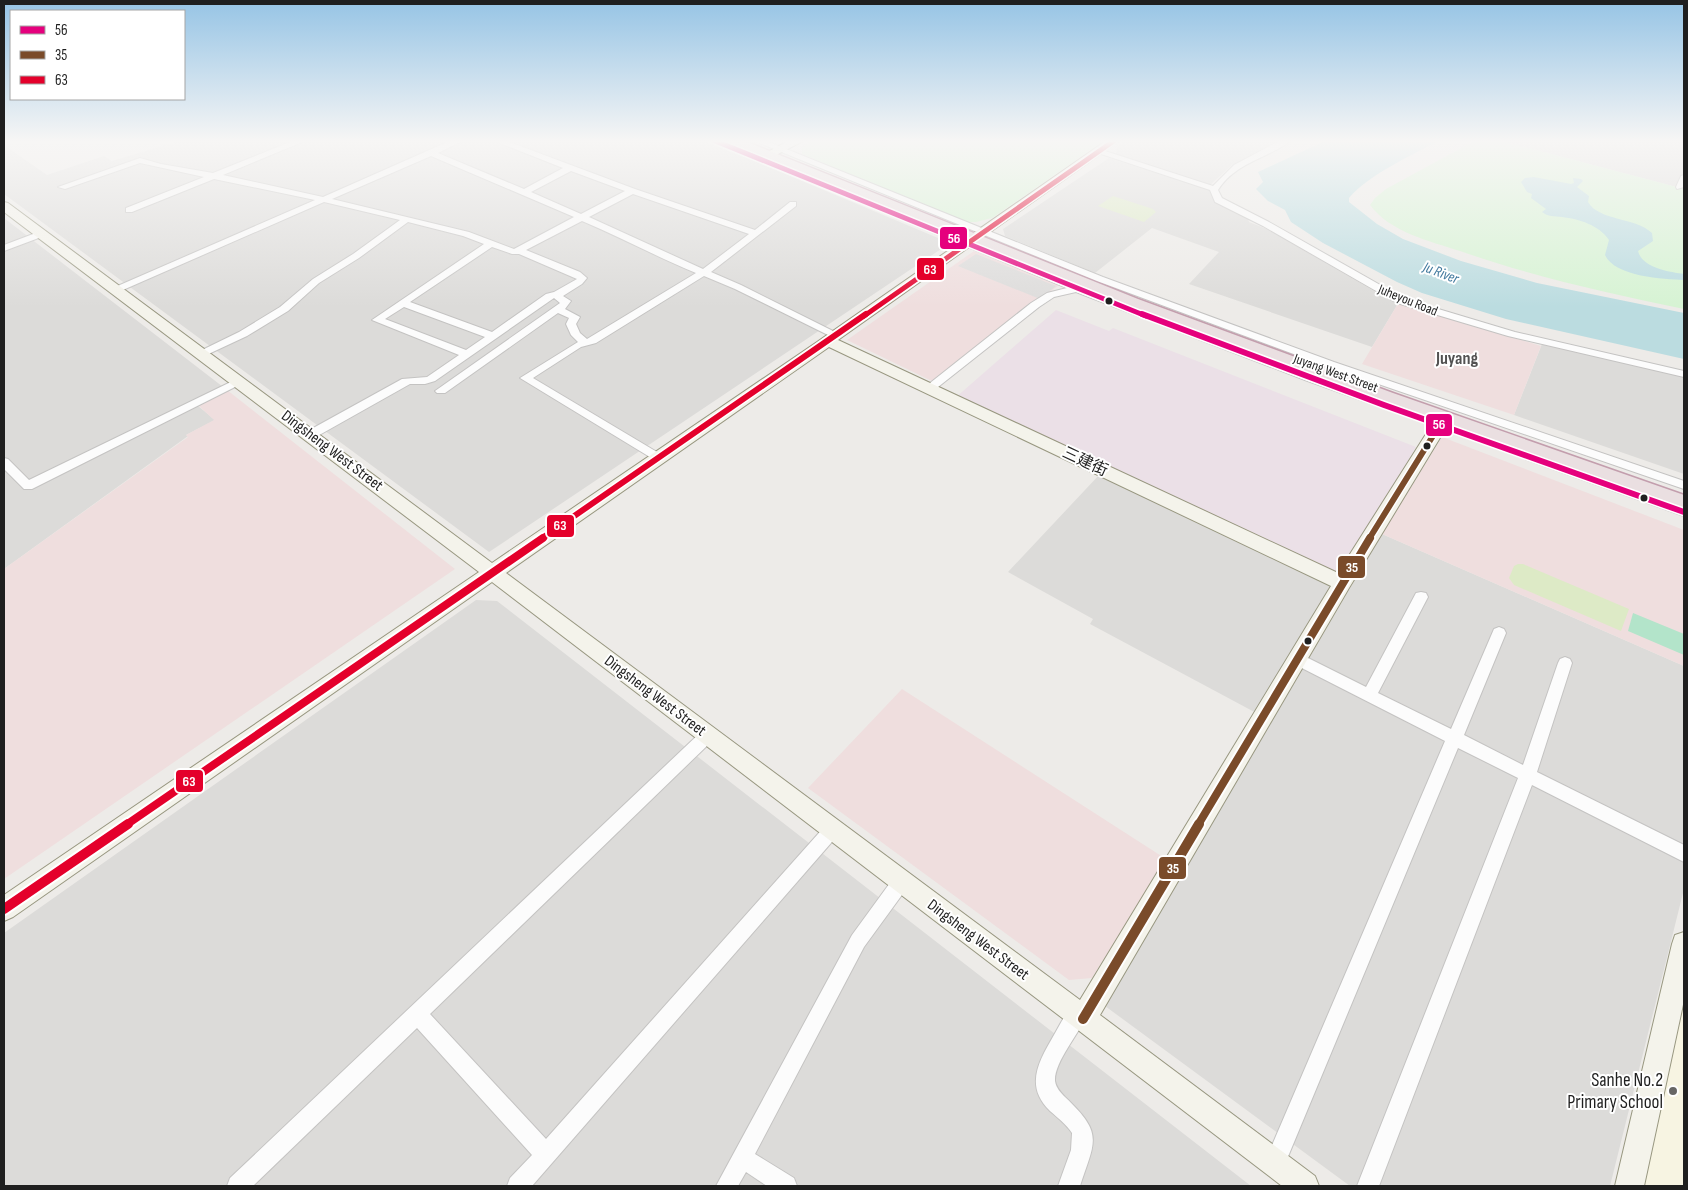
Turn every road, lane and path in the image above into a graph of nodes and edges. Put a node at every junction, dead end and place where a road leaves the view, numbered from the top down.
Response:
1 (164, 196) edge
2 (301, 196) edge
3 (332, 196) edge
4 (529, 196) edge
5 (623, 196) edge
6 (646, 196) edge
7 (856, 196) edge
8 (868, 196) edge
9 (878, 196) edge
10 (1037, 196) edge
11 (1216, 196) edge
12 (322, 200) junction
13 (793, 204) dead end
14 (4, 206) edge
15 (129, 210) dead end
16 (579, 217) junction
17 (407, 219) junction
18 (755, 232) junction
19 (41, 234) junction
20 (976, 238) junction
21 (492, 243) junction
22 (4, 248) edge
23 (518, 250) junction
24 (704, 273) junction
25 (1077, 285) junction
26 (116, 290) junction
27 (557, 295) junction
28 (403, 302) junction
29 (557, 309) junction
30 (494, 336) junction
31 (832, 338) junction
32 (586, 342) junction
33 (202, 354) junction
34 (467, 354) junction
35 (1684, 374) edge
36 (239, 381) junction
37 (930, 388) junction
38 (441, 391) dead end
39 (1442, 421) junction
40 (310, 435) junction
41 (658, 458) junction
42 (4, 462) edge
43 (1684, 485) edge
44 (1684, 496) edge
45 (1684, 503) edge
46 (1684, 512) edge
47 (492, 573) junction
48 (1342, 583) junction
49 (1421, 597) dead end
50 (1499, 633) dead end
51 (1297, 659) junction
52 (1565, 663) dead end
53 (1369, 695) junction
54 (707, 736) junction
55 (1455, 738) junction
56 (1527, 775) junction
57 (832, 830) junction
58 (1684, 854) edge
59 (901, 882) junction
60 (4, 908) edge
61 (1684, 944) edge
62 (417, 1014) junction
63 (1080, 1017) junction
64 (546, 1155) junction
65 (742, 1158) junction
66 (1275, 1164) junction
67 (238, 1186) edge
68 (518, 1186) edge
69 (726, 1186) edge
70 (786, 1186) edge
71 (1069, 1186) edge
72 (1305, 1186) edge
73 (1368, 1186) edge
74 (1629, 1186) edge

1 - 15 street
2 - 12 street
3 - 12 street
4 - 16 street
5 - 16 street
6 - 18 street
7 - 20 street
8 - 20 highway, Juyang West Street
9 - 20 highway, Juyang West Street
10 - 20 street
11 - 35 street, Juheyou Road
12 - 17 street
12 - 26 street
13 - 18 street
14 - 19 street, Dingsheng West Street
16 - 23 street
16 - 24 street
17 - 21 street
17 - 33 street
18 - 24 street
19 - 22 street
19 - 26 street, Dingsheng West Street
20 - 25 highway, Juyang West Street
20 - 31 street
20 - 43 street
20 - 44 highway, Juyang West Street
21 - 23 street
21 - 28 street
23 - 27 street
24 - 31 street
24 - 32 street
25 - 37 street
25 - 39 highway, Juyang West Street
26 - 33 street, Dingsheng West Street
27 - 29 street
27 - 30 street
28 - 30 street
28 - 34 street
29 - 32 street
29 - 38 street
30 - 34 street
31 - 37 street, 三建街
31 - 41 street
32 - 41 street
33 - 36 street, Dingsheng West Street
34 - 40 street
36 - 40 street, Dingsheng West Street
36 - 42 street
37 - 48 street, 三建街
39 - 45 highway, Juyang West Street
39 - 46 street
39 - 48 street
40 - 47 street, Dingsheng West Street
41 - 47 street
47 - 54 street, Dingsheng West Street
47 - 60 street
48 - 51 street
49 - 53 street
50 - 55 street
51 - 53 street
51 - 63 street
52 - 56 street
53 - 55 street
54 - 57 street, Dingsheng West Street
54 - 62 street
55 - 56 street
55 - 66 street
56 - 58 street
56 - 73 street
57 - 59 street, Dingsheng West Street
57 - 64 street
59 - 63 street, Dingsheng West Street
59 - 65 street
61 - 74 street
62 - 64 street
62 - 67 street
63 - 66 street, Dingsheng West Street
63 - 71 street
64 - 68 street
65 - 69 street
65 - 70 street
66 - 72 street, Dingsheng West Street

